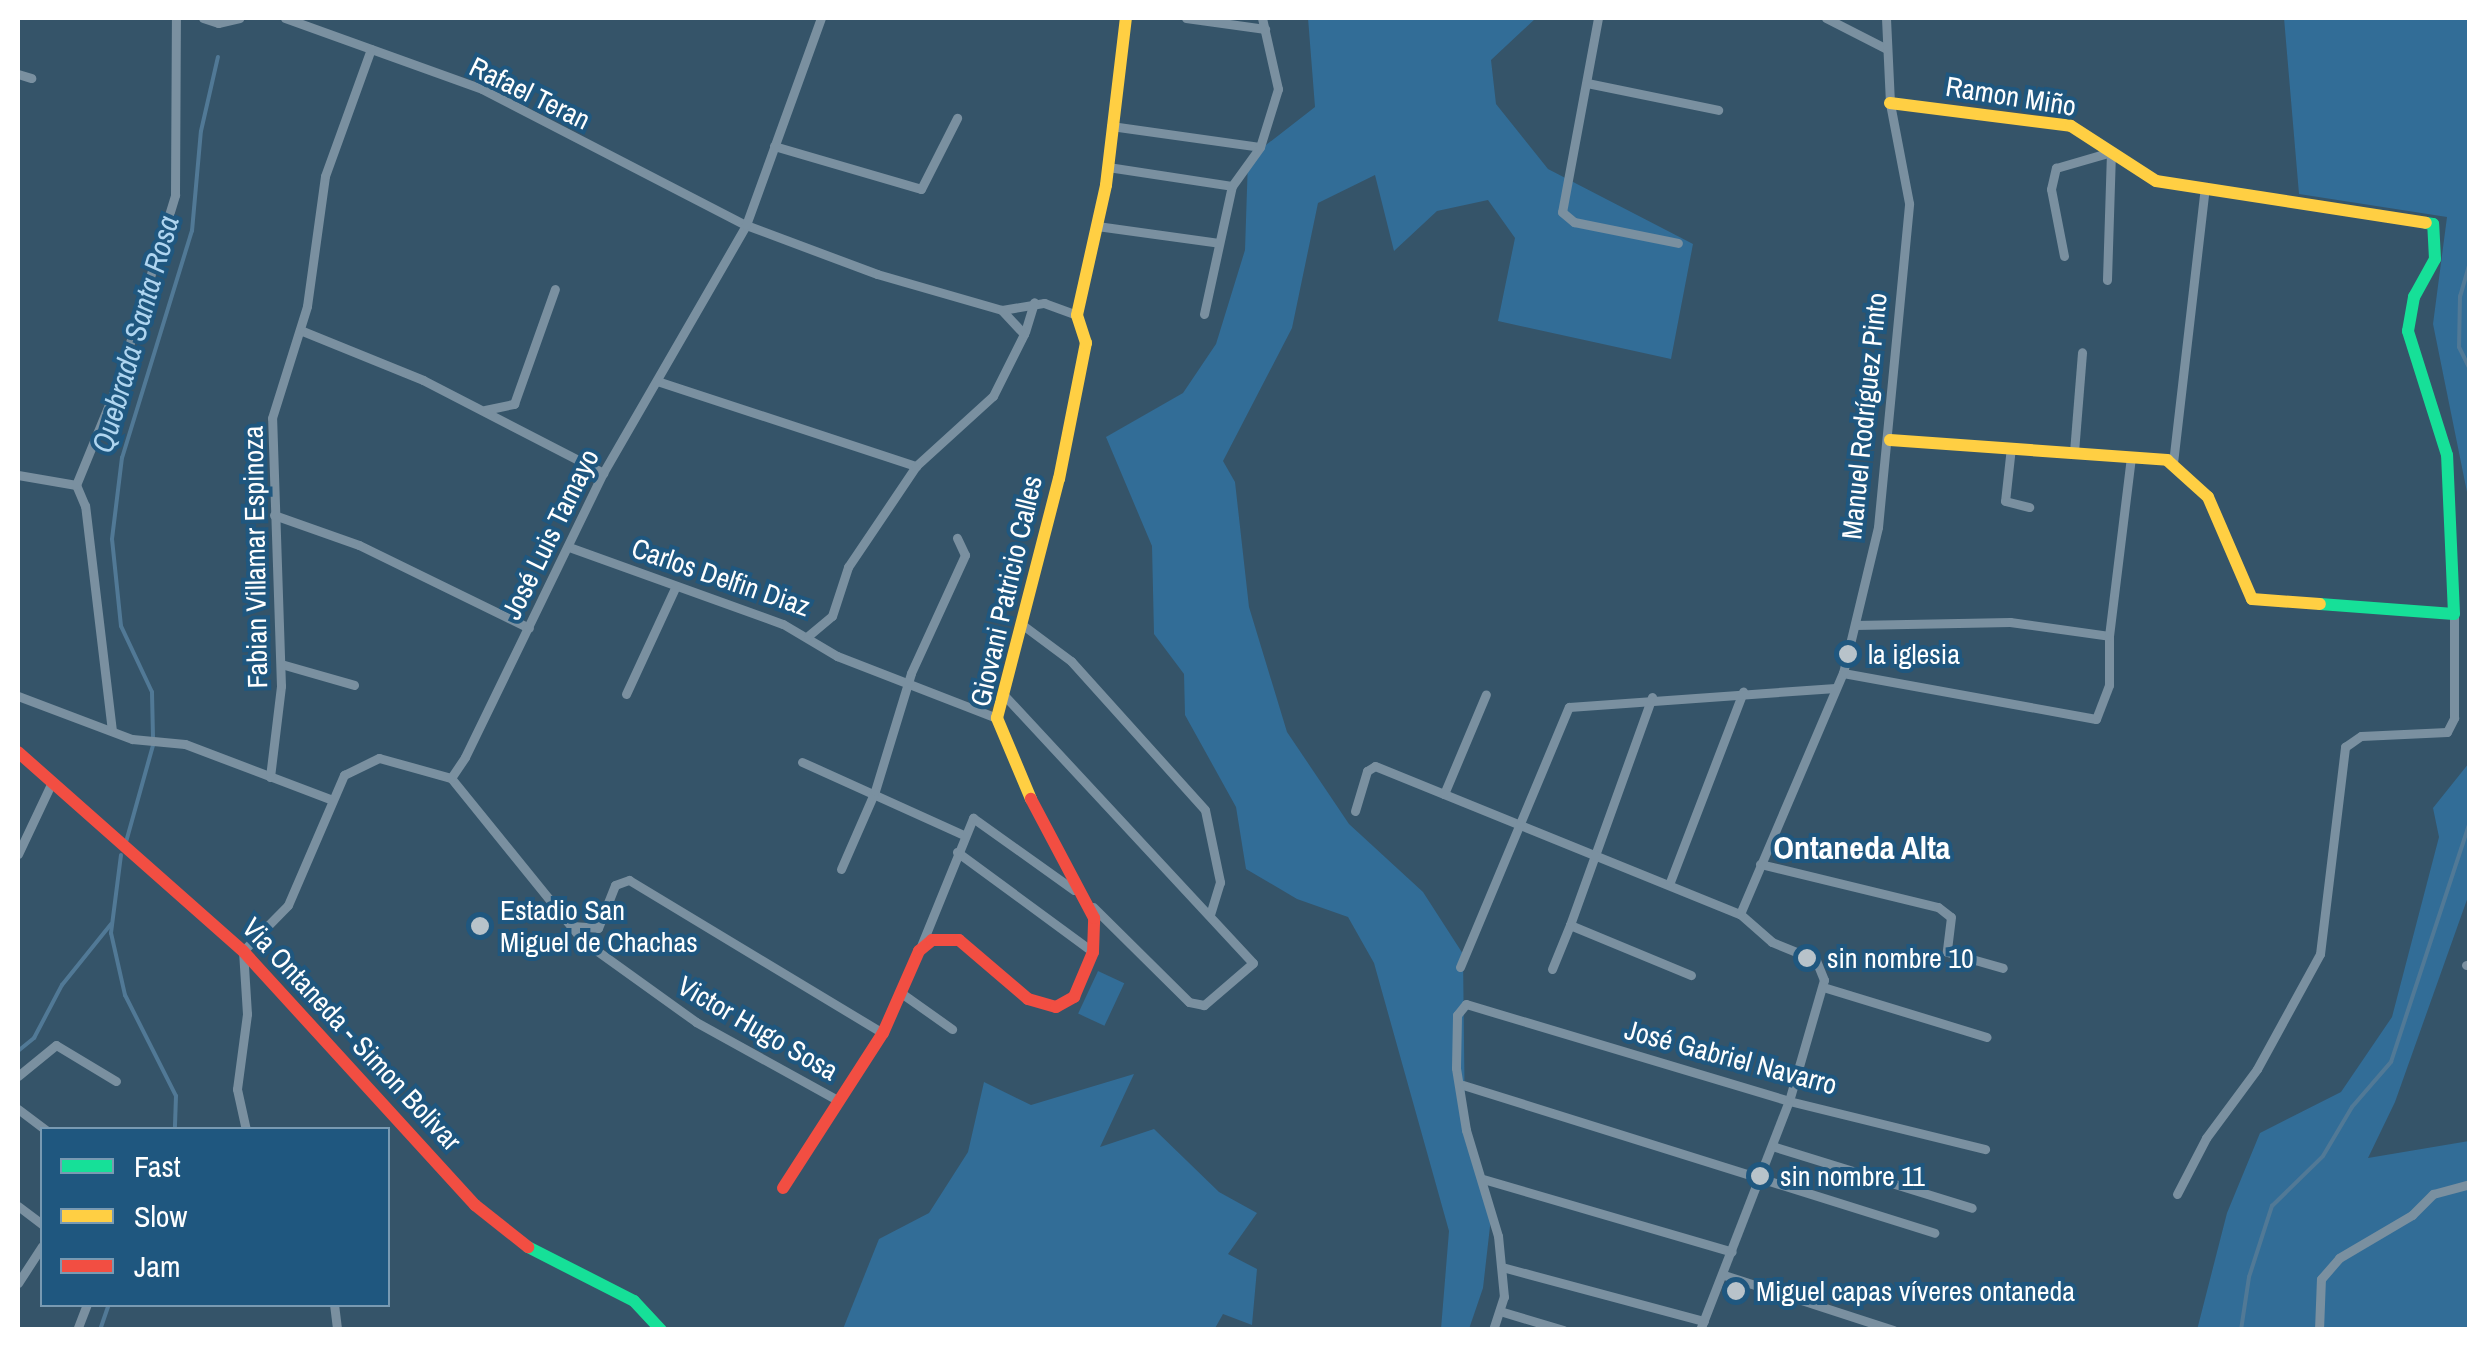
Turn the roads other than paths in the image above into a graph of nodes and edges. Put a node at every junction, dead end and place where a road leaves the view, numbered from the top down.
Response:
1 (176, 18) edge
2 (204, 18) edge
3 (239, 18) edge
4 (286, 18) edge
5 (822, 18) edge
6 (1126, 18) edge
7 (1186, 18) edge
8 (1262, 18) edge
9 (1598, 18) edge
10 (1826, 18) edge
11 (1886, 18) edge
12 (1266, 29) junction
13 (1885, 48) junction
14 (371, 49) junction
15 (18, 74) edge
16 (31, 78) dead end
17 (1587, 84) junction
18 (1890, 104) junction
19 (1718, 110) dead end
20 (957, 118) dead end
21 (1111, 126) junction
22 (774, 146) junction
23 (1260, 146) junction
24 (2111, 152) junction
25 (1108, 166) junction
26 (1232, 186) junction
27 (2206, 188) junction
28 (746, 225) junction
29 (1098, 226) junction
30 (1219, 243) junction
31 (1678, 243) dead end
32 (2064, 256) dead end
33 (2107, 280) dead end
34 (555, 289) dead end
35 (1034, 302) junction
36 (1002, 310) junction
37 (1204, 314) dead end
38 (1077, 316) junction
39 (300, 330) junction
40 (1024, 334) junction
41 (2082, 352) dead end
42 (658, 380) junction
43 (482, 410) junction
44 (1890, 440) junction
45 (2011, 447) junction
46 (2074, 452) junction
47 (2131, 457) junction
48 (2173, 463) junction
49 (916, 466) junction
50 (603, 473) junction
51 (18, 476) edge
52 (76, 485) junction
53 (2029, 508) dead end
54 (274, 515) junction
55 (958, 538) dead end
56 (569, 547) junction
57 (676, 586) junction
58 (2454, 614) junction
59 (1855, 625) junction
60 (1024, 626) junction
61 (529, 628) junction
62 (808, 636) junction
63 (2108, 636) junction
64 (281, 664) junction
65 (1843, 673) junction
66 (910, 681) junction
67 (354, 686) dead end
68 (1835, 688) junction
69 (1743, 692) junction
70 (626, 694) dead end
71 (1003, 694) junction
72 (1486, 694) dead end
73 (18, 696) edge
74 (1652, 697) junction
75 (997, 718) junction
76 (112, 731) junction
77 (18, 752) edge
78 (802, 762) dead end
79 (270, 777) junction
80 (451, 778) junction
81 (52, 782) junction
82 (876, 791) junction
83 (1444, 794) junction
84 (330, 800) junction
85 (1356, 811) dead end
86 (1517, 824) junction
87 (964, 835) junction
88 (956, 852) junction
89 (18, 854) edge
90 (1598, 855) junction
91 (1760, 864) junction
92 (841, 869) dead end
93 (1670, 882) junction
94 (1077, 892) junction
95 (1740, 914) junction
96 (1210, 915) junction
97 (562, 921) junction
98 (1571, 928) junction
99 (244, 951) junction
100 (919, 951) junction
101 (1094, 952) junction
102 (1460, 967) dead end
103 (2003, 968) dead end
104 (1552, 969) dead end
105 (1690, 975) dead end
106 (1823, 986) junction
107 (904, 995) junction
108 (952, 1029) dead end
109 (882, 1033) junction
110 (1987, 1038) dead end
111 (18, 1076) edge
112 (116, 1081) dead end
113 (1463, 1085) junction
114 (839, 1101) junction
115 (1789, 1101) junction
116 (18, 1109) edge
117 (42, 1127) edge
118 (245, 1127) edge
119 (1772, 1146) junction
120 (1985, 1149) dead end
121 (1760, 1176) junction
122 (1484, 1180) junction
123 (2470, 1184) edge
124 (784, 1188) dead end
125 (2177, 1194) dead end
126 (18, 1206) edge
127 (1972, 1208) dead end
128 (40, 1222) edge
129 (1934, 1233) dead end
130 (40, 1249) edge
131 (1732, 1252) junction
132 (1502, 1267) junction
133 (1724, 1276) junction
134 (18, 1283) edge
135 (1503, 1312) junction
136 (1702, 1325) edge
137 (661, 1330) edge
138 (1493, 1330) edge
139 (1564, 1330) edge
140 (1893, 1330) edge
141 (2318, 1330) edge

1 - 52 street
2 - 3 street
4 - 14 street, Rafael Teran
5 - 22 street, José Luis Tamayo
6 - 21 street, Giovani Patricio Calles
7 - 12 street
8 - 12 street
9 - 17 street
10 - 13 street
11 - 13 street, Manuel Rodríguez Pinto
12 - 23 street
13 - 18 street, Manuel Rodríguez Pinto
14 - 28 street, Rafael Teran
14 - 39 street, Fabian Villamar Espinoza
15 - 16 street
17 - 19 street
17 - 31 street
18 - 24 street, Ramon Miño
18 - 44 street, Manuel Rodríguez Pinto
20 - 22 street
21 - 23 street
21 - 25 street, Giovani Patricio Calles
22 - 28 street, José Luis Tamayo
23 - 26 street
24 - 27 street, Ramon Miño
24 - 32 street
24 - 33 street
25 - 26 street
25 - 29 street, Giovani Patricio Calles
26 - 30 street
27 - 48 street
27 - 58 street, Ramon Miño
28 - 36 street, Rafael Teran
28 - 42 street, José Luis Tamayo
29 - 30 street
29 - 38 street, Giovani Patricio Calles
30 - 37 street
34 - 43 street
35 - 36 street
35 - 38 street
35 - 40 street, Carlos Delfin Diaz
36 - 40 street
38 - 60 street, Giovani Patricio Calles
39 - 43 street
39 - 54 street, Fabian Villamar Espinoza
40 - 49 street, Carlos Delfin Diaz
41 - 46 street
42 - 49 street
42 - 50 street, José Luis Tamayo
43 - 50 street
44 - 45 street
44 - 59 street, Manuel Rodríguez Pinto
45 - 46 street
45 - 53 street
46 - 47 street
47 - 48 street
47 - 63 street
48 - 58 street
49 - 62 street, Carlos Delfin Diaz
50 - 56 street, José Luis Tamayo
51 - 52 street
52 - 76 street
54 - 61 street
54 - 64 street, Fabian Villamar Espinoza
55 - 66 street
56 - 57 street, Carlos Delfin Diaz
56 - 61 street, José Luis Tamayo
57 - 62 street, Carlos Delfin Diaz
57 - 70 street
58 - 125 street
59 - 63 street
59 - 65 street, Manuel Rodríguez Pinto
60 - 71 street, Giovani Patricio Calles
60 - 96 street
61 - 80 street, José Luis Tamayo
62 - 66 street
63 - 65 street
64 - 67 street
64 - 79 street, Fabian Villamar Espinoza
65 - 68 street, Manuel Rodríguez Pinto
66 - 75 street
66 - 82 street
68 - 69 street
68 - 91 street, Manuel Rodríguez Pinto
69 - 74 street
69 - 93 street
71 - 75 street, Giovani Patricio Calles
71 - 96 street
72 - 83 street
73 - 76 street
74 - 86 street
74 - 90 street
75 - 94 street, Giovani Patricio Calles
76 - 79 street
77 - 81 street, Via Ontaneda - Simon Bolivar
78 - 82 street
79 - 84 street
80 - 84 street
80 - 97 street, Victor Hugo Sosa
81 - 89 street
81 - 99 street, Via Ontaneda - Simon Bolivar
82 - 87 street
82 - 92 street
83 - 85 street
83 - 86 street
84 - 99 street
86 - 90 street
86 - 102 street
87 - 88 street
87 - 94 street
88 - 100 street
88 - 101 street
90 - 93 street
90 - 98 street
91 - 95 street, Manuel Rodríguez Pinto
91 - 103 street
93 - 95 street
94 - 96 street
94 - 101 street, Giovani Patricio Calles
95 - 106 street
97 - 109 street
97 - 114 street, Victor Hugo Sosa
98 - 104 street
98 - 105 street
99 - 118 street
99 - 137 street, Via Ontaneda - Simon Bolivar
100 - 101 street
100 - 107 street
106 - 110 street
106 - 115 street
107 - 108 street
107 - 109 street
109 - 114 street
111 - 112 street
113 - 115 street, José Gabriel Navarro
113 - 121 street
113 - 122 street
114 - 124 street
115 - 119 street
115 - 120 street, José Gabriel Navarro
116 - 117 street
119 - 121 street
119 - 127 street
121 - 129 street
121 - 131 street
122 - 131 street
122 - 132 street
123 - 141 street
126 - 128 street
130 - 134 street
131 - 133 street
132 - 135 street
132 - 136 street
133 - 136 street
133 - 140 street
135 - 138 street
135 - 139 street

